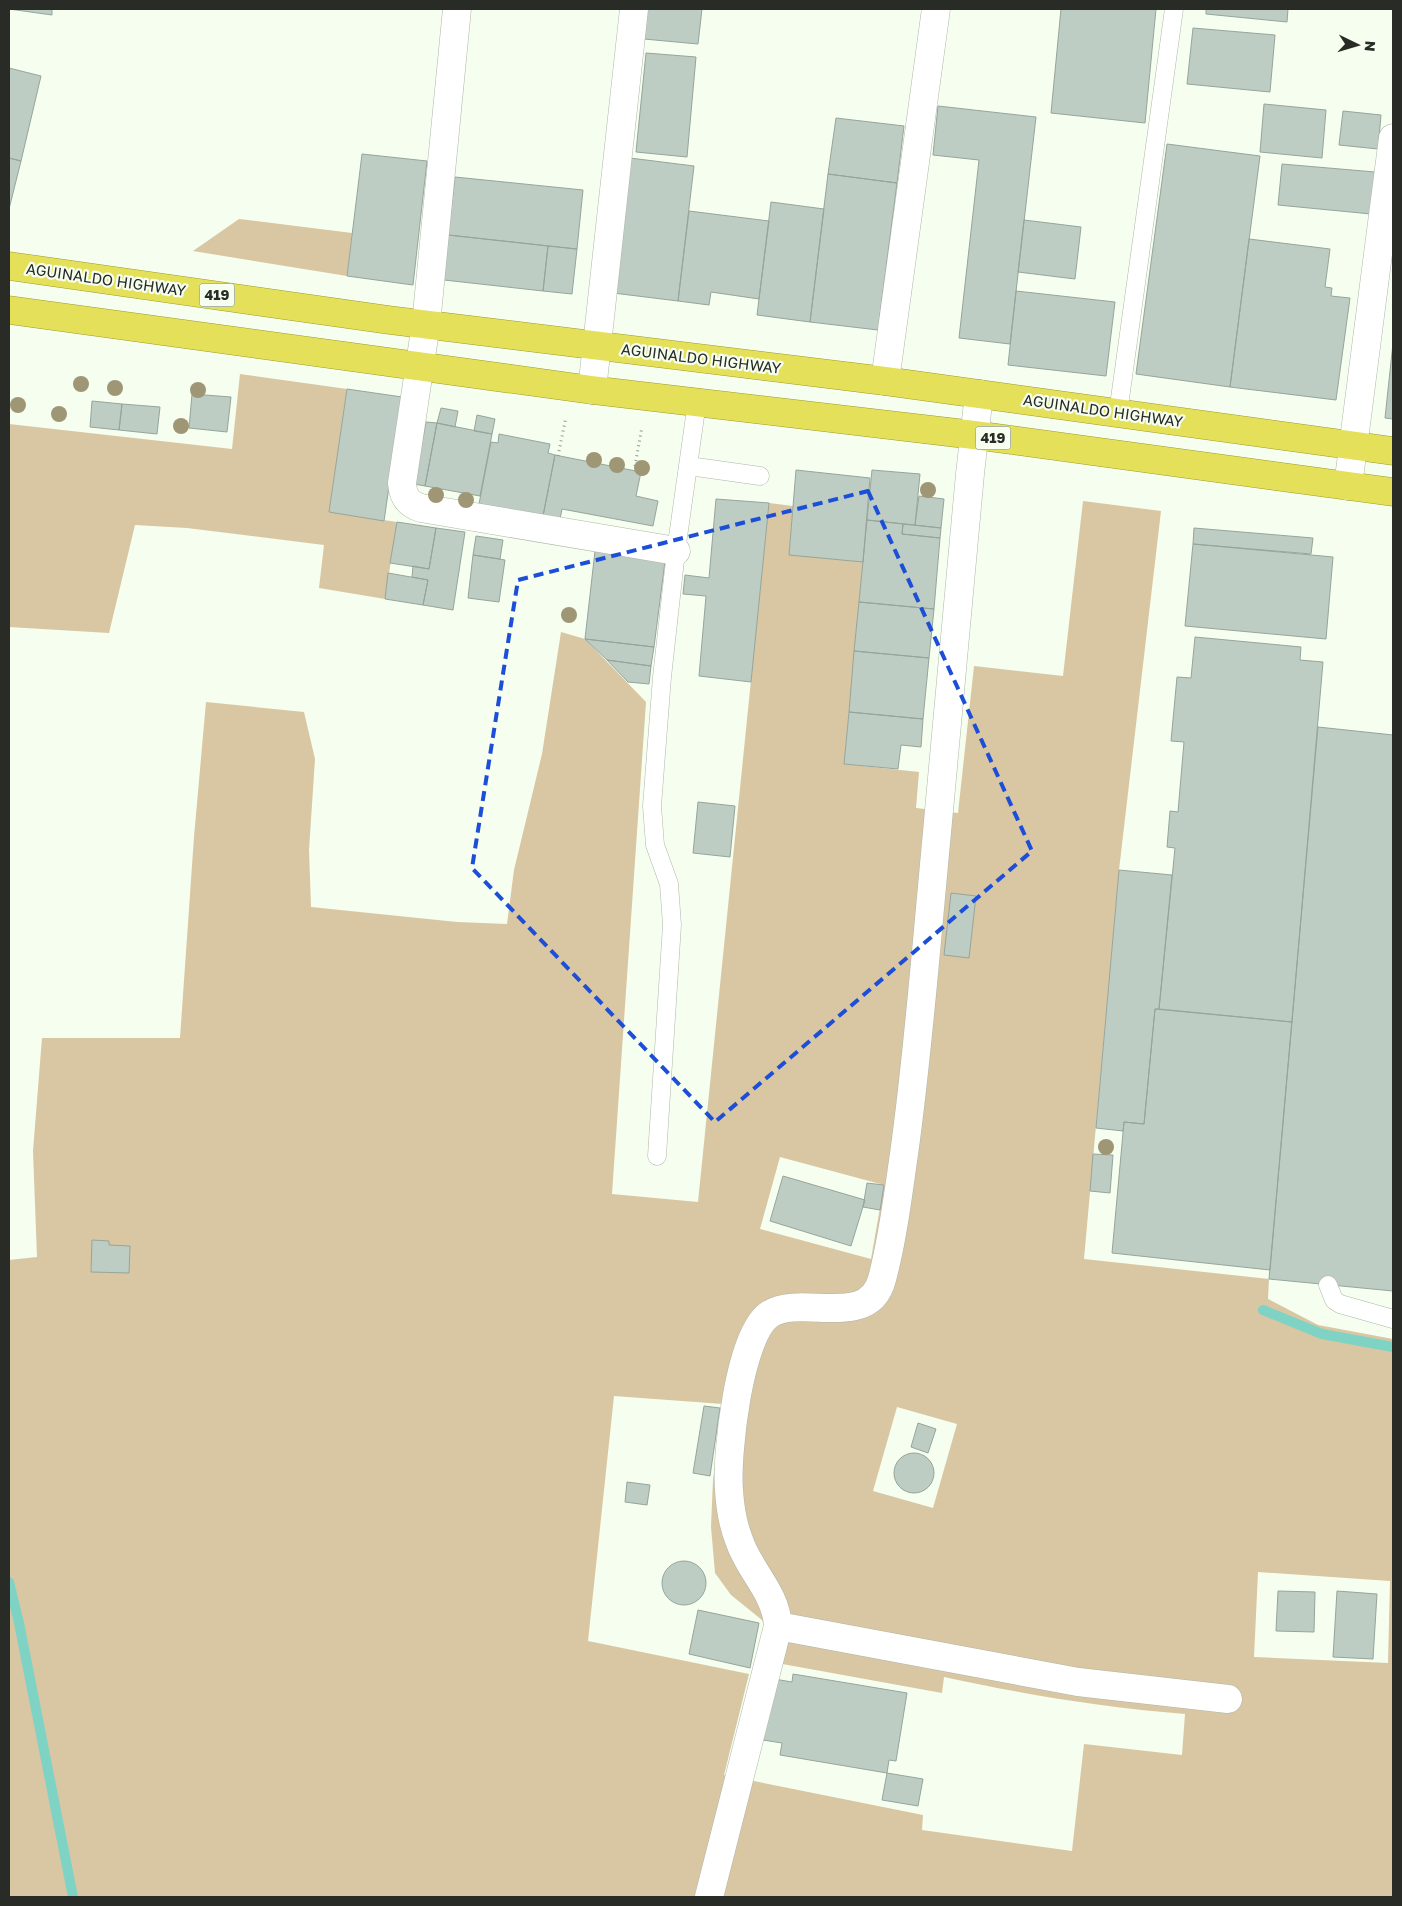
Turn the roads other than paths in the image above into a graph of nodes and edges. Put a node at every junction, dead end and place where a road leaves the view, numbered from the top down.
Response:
1 (456, 9) edge
2 (634, 9) edge
3 (936, 9) edge
4 (1174, 9) edge
5 (1393, 138) edge
6 (9, 266) edge
7 (9, 310) edge
8 (426, 324) junction
9 (597, 346) junction
10 (420, 365) junction
11 (885, 381) junction
12 (592, 390) junction
13 (979, 394) junction
14 (698, 402) junction
15 (1118, 413) junction
16 (974, 435) junction
17 (1354, 446) junction
18 (1393, 451) edge
19 (688, 466) junction
20 (760, 476) dead end
21 (1348, 486) junction
22 (1393, 492) edge
23 (676, 551) junction
24 (657, 1156) dead end
25 (1328, 1285) dead end
26 (1393, 1319) edge
27 (778, 1626) junction
28 (1228, 1699) dead end
29 (710, 1897) edge

1 - 8 street
2 - 9 street
3 - 11 street
4 - 15 lane
5 - 17 street
6 - 8 highway, AGUINALDO HIGHWAY / 419
7 - 10 highway, 419
8 - 9 highway, AGUINALDO HIGHWAY / 419
8 - 10 street
9 - 11 highway, AGUINALDO HIGHWAY / 419
9 - 12 street
10 - 12 highway, 419
10 - 23 street
11 - 13 highway, AGUINALDO HIGHWAY / 419
12 - 14 highway, 419
13 - 15 highway, AGUINALDO HIGHWAY / 419
13 - 16 street
14 - 16 highway, 419
14 - 19 lane
15 - 17 highway, AGUINALDO HIGHWAY / 419
16 - 21 highway, 419
16 - 27 street
17 - 18 highway, AGUINALDO HIGHWAY / 419
17 - 21 street
19 - 20 lane
19 - 23 lane
21 - 22 highway, 419
23 - 24 lane
25 - 26 lane
27 - 28 street
27 - 29 street

